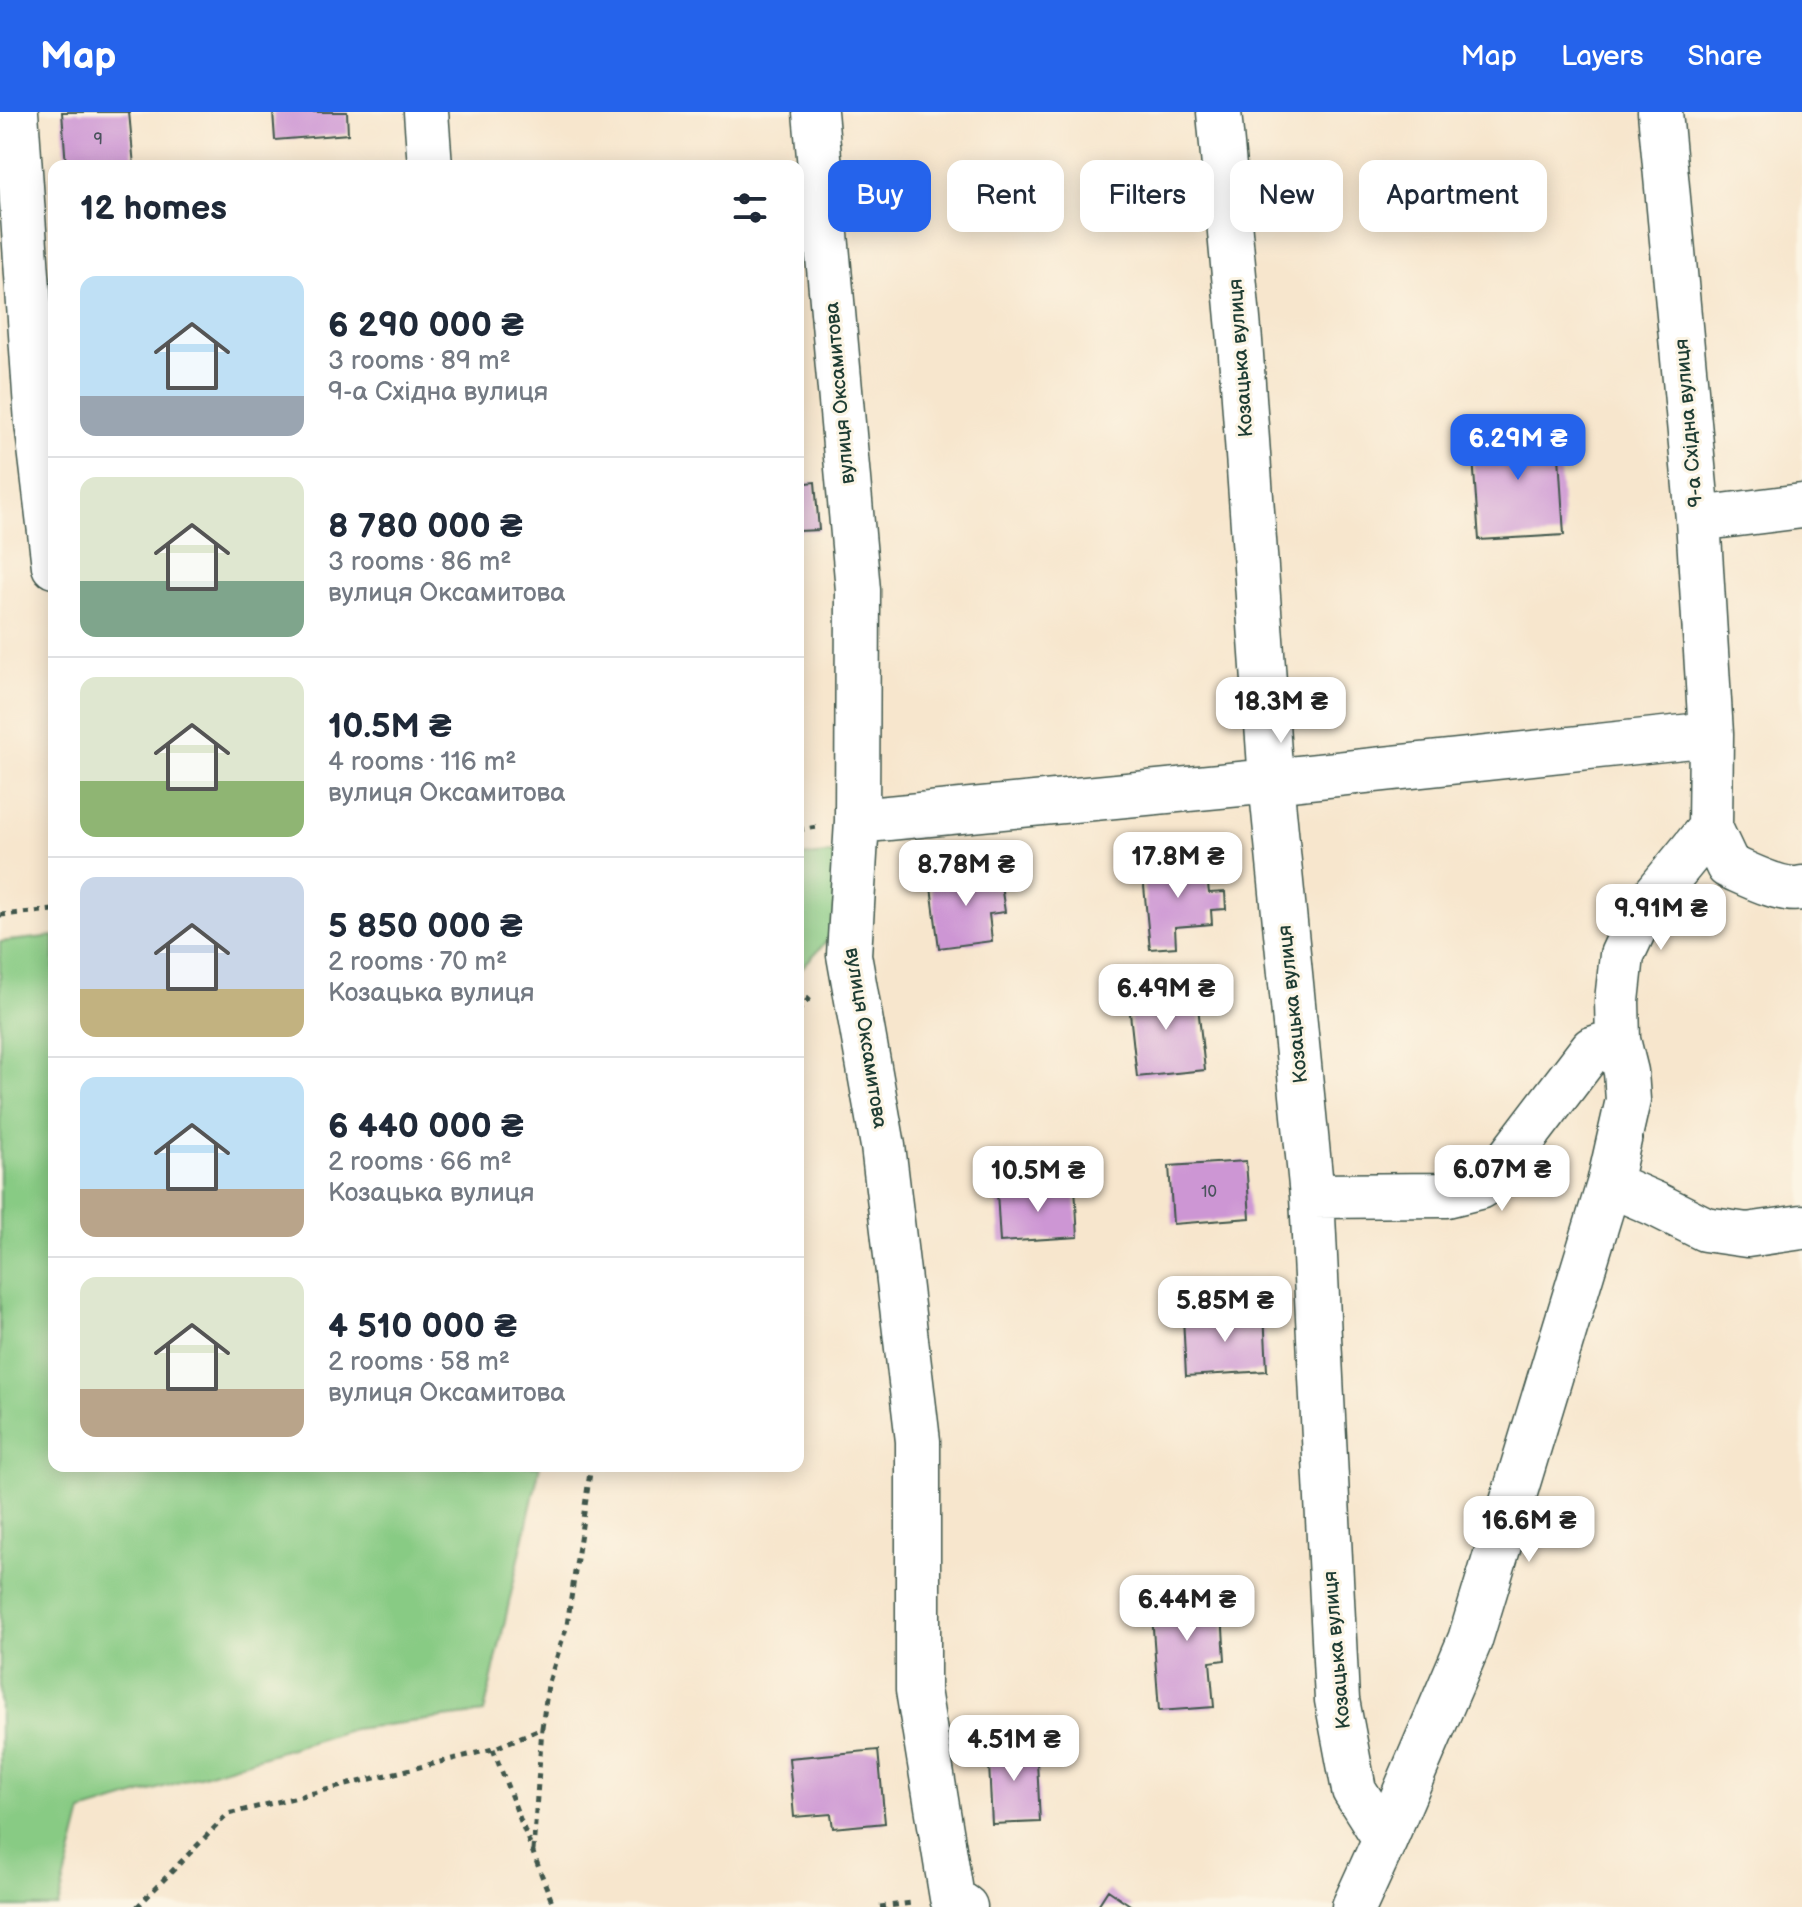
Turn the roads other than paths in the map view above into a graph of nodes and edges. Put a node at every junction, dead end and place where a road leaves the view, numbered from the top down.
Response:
1 (16, 112) edge
2 (426, 112) edge
3 (815, 112) edge
4 (1219, 112) edge
5 (1660, 112) edge
6 (430, 160) edge
7 (1802, 506) edge
8 (48, 516) edge
9 (1698, 519) junction
10 (1711, 734) junction
11 (1271, 781) junction
12 (857, 821) junction
13 (1710, 828) junction
14 (1802, 888) edge
15 (1618, 1040) junction
16 (1609, 1184) junction
17 (1312, 1196) junction
18 (1802, 1227) edge
19 (1385, 1839) junction
20 (965, 1907) edge
21 (1354, 1907) edge

1 - 8 street
2 - 6 street
3 - 12 street, вулиця Оксамитова
4 - 11 street, Козацька вулиця
5 - 9 street, 9-а Східна вулиця
7 - 9 street
9 - 10 street, 9-а Східна вулиця
10 - 11 street
10 - 13 street, 9-а Східна вулиця
11 - 12 street
11 - 17 street, Козацька вулиця
12 - 20 street, вулиця Оксамитова
13 - 14 street
13 - 15 street
15 - 16 street
15 - 17 street
16 - 18 street
16 - 19 street
17 - 19 street, Козацька вулиця
19 - 21 street

